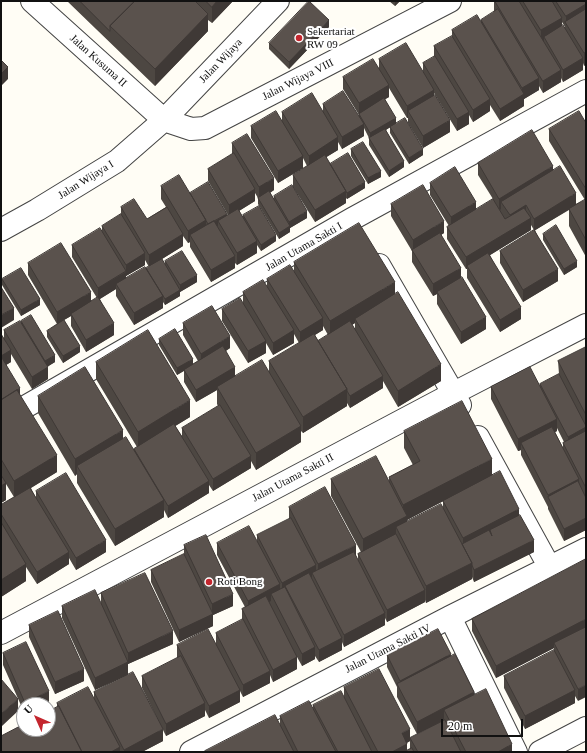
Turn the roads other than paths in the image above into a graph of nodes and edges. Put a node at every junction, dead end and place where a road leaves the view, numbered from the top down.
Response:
1 (32, 1) edge
2 (278, 1) edge
3 (450, 1) edge
4 (586, 91) edge
5 (164, 120) junction
6 (1, 230) edge
7 (360, 233) junction
8 (586, 325) edge
9 (454, 393) junction
10 (25, 407) edge
11 (586, 549) edge
12 (550, 568) junction
13 (450, 617) junction
14 (1, 633) edge
15 (586, 728) edge
16 (191, 752) edge
17 (516, 752) edge
18 (540, 752) edge

1 - 5 street, Jalan Kusuma II
2 - 5 street, Jalan Wijaya
3 - 5 street, Jalan Wijaya VIII
4 - 7 street, Jalan Utama Sakti I
5 - 6 street, Jalan Wijaya I
7 - 9 street
7 - 10 street, Jalan Utama Sakti I
8 - 9 street, Jalan Utama Sakti II
9 - 12 street
9 - 14 street, Jalan Utama Sakti II
11 - 12 street, Jalan Utama Sakti IV
12 - 13 street, Jalan Utama Sakti IV
13 - 16 street, Jalan Utama Sakti IV
13 - 17 street
15 - 18 street

